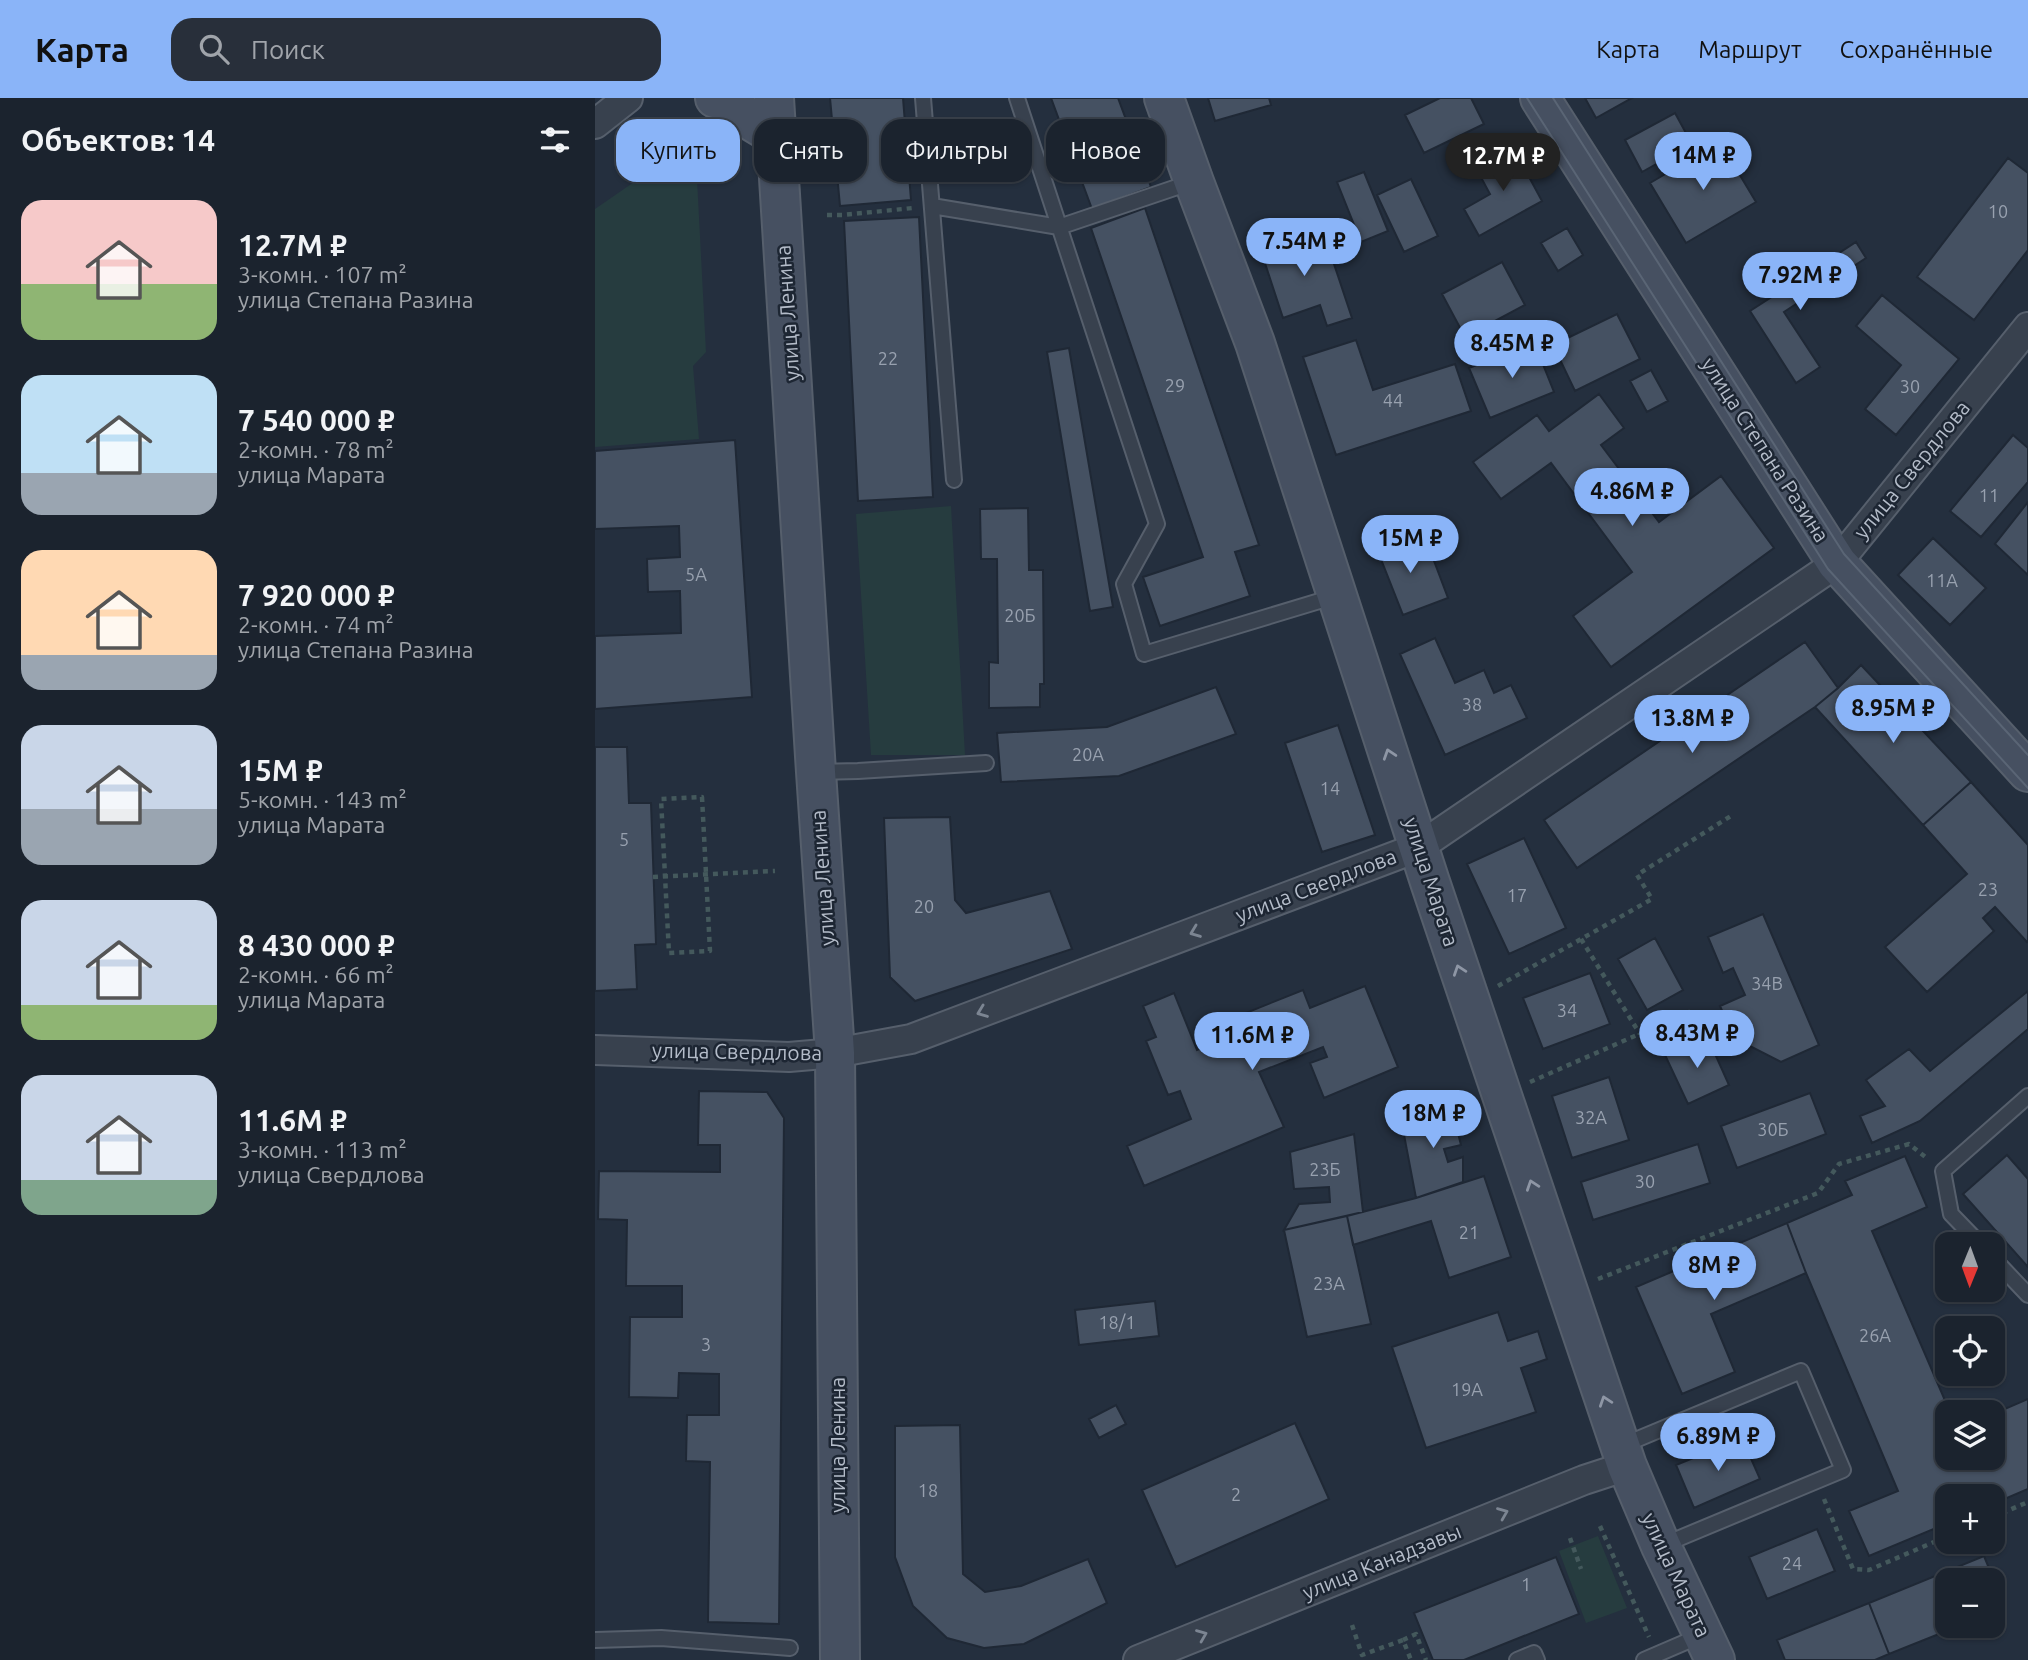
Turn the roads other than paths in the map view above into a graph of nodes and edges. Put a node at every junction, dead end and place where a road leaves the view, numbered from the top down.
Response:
1 (628, 98) edge
2 (715, 98) edge
3 (774, 98) edge
4 (923, 98) edge
5 (1017, 98) edge
6 (1164, 98) edge
7 (1540, 98) edge
8 (775, 119) edge
9 (754, 122) edge
10 (595, 124) edge
11 (779, 182) edge
12 (1194, 182) junction
13 (932, 206) junction
14 (1059, 227) junction
15 (2028, 327) edge
16 (954, 480) dead end
17 (1837, 563) junction
18 (1337, 596) junction
19 (986, 763) dead end
20 (816, 772) junction
21 (2028, 772) edge
22 (1419, 847) junction
23 (595, 1050) edge
24 (835, 1053) junction
25 (2028, 1096) edge
26 (1968, 1232) edge
27 (2005, 1271) edge
28 (2028, 1295) edge
29 (1624, 1456) junction
30 (1661, 1546) junction
31 (595, 1640) edge
32 (1709, 1647) edge
33 (790, 1648) dead end
34 (1171, 1654) edge
35 (1650, 1657) edge
36 (840, 1660) edge
37 (1138, 1660) edge
38 (1517, 1660) edge
39 (1537, 1660) edge

1 - 10 street
2 - 9 main road
3 - 8 main road, улица Ленина
4 - 13 lane
5 - 14 lane
6 - 12 main road, улица Марата
7 - 17 main road, улица Степана Разина
11 - 20 main road, улица Ленина
12 - 14 lane
12 - 18 main road, улица Марата
13 - 14 lane
13 - 16 lane
14 - 18 lane
15 - 17 street, улица Свердлова
17 - 21 main road, улица Степана Разина
17 - 22 street, улица Свердлова
22 -> 18 main road, улица Марата
19 - 20 lane
20 - 24 main road, улица Ленина
22 -> 24 street, улица Свердлова
29 -> 22 main road, улица Марата
23 - 24 street, улица Свердлова
24 - 36 main road, улица Ленина
25 - 26 lane
27 - 28 lane
29 - 30 main road, улица Марата
29 - 30 lane
34 -> 29 street, улица Канадзавы
30 - 32 main road, улица Марата
31 - 33 lane
32 - 35 lane
34 - 37 street, улица Канадзавы
38 - 39 lane

